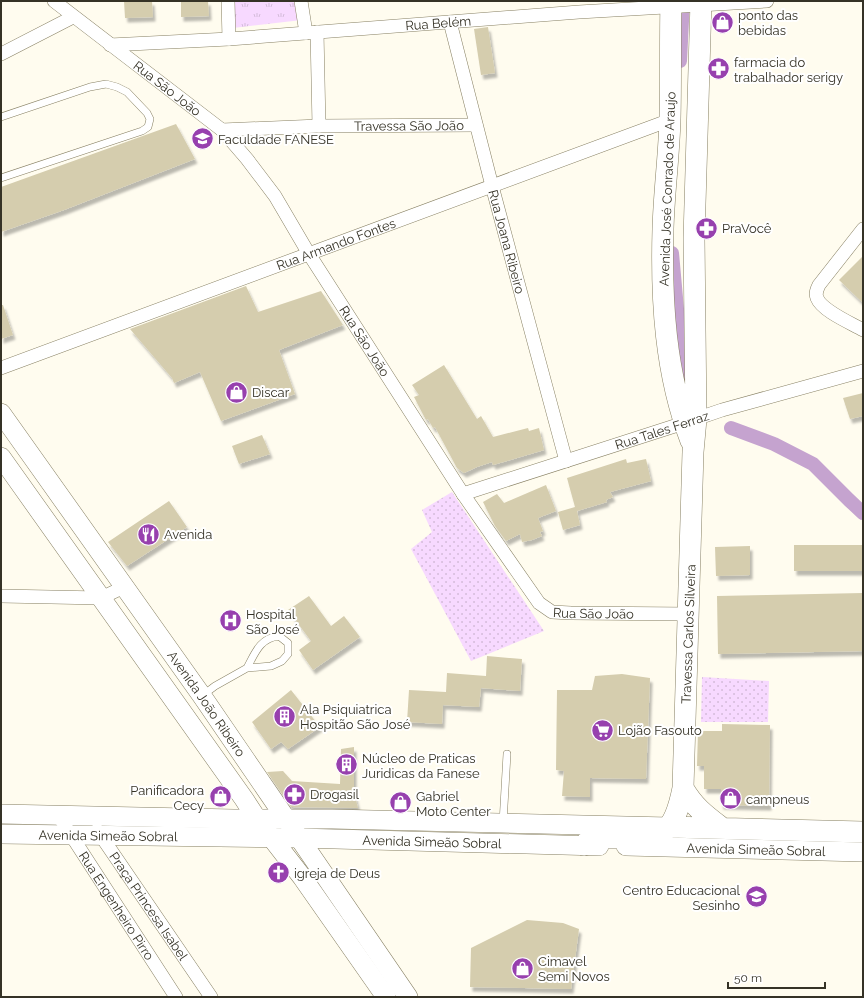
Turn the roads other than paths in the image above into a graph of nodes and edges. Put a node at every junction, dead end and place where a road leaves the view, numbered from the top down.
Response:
1 (54, 1) edge
2 (228, 1) edge
3 (300, 1) edge
4 (767, 1) edge
5 (700, 4) edge
6 (673, 5) edge
7 (579, 7) edge
8 (73, 17) junction
9 (450, 22) junction
10 (312, 32) junction
11 (229, 38) junction
12 (110, 45) junction
13 (1, 54) edge
14 (1, 117) edge
15 (670, 120) junction
16 (476, 125) junction
17 (319, 126) junction
18 (222, 130) junction
19 (1, 178) edge
20 (492, 186) junction
21 (863, 229) edge
22 (309, 254) junction
23 (863, 330) edge
24 (1, 368) edge
25 (863, 371) edge
26 (1, 413) edge
27 (690, 421) junction
28 (1, 457) edge
29 (566, 461) junction
30 (463, 494) junction
31 (124, 587) junction
32 (1, 596) edge
33 (101, 598) junction
34 (689, 614) junction
35 (247, 668) junction
36 (202, 696) junction
37 (507, 754) dead end
38 (683, 788) junction
39 (1, 814) edge
40 (58, 815) junction
41 (85, 815) junction
42 (286, 818) junction
43 (257, 819) junction
44 (503, 823) junction
45 (670, 827) junction
46 (722, 828) junction
47 (863, 832) edge
48 (1, 834) edge
49 (71, 834) junction
50 (100, 835) junction
51 (272, 838) junction
52 (298, 838) junction
53 (584, 845) junction
54 (863, 852) edge
55 (176, 997) edge
56 (211, 997) edge
57 (386, 997) edge
58 (408, 997) edge

1 - 8 street, Rua São João
2 - 11 street
3 - 10 street
4 - 5 street, Rua Belém
5 - 6 street, Rua Belém
5 - 27 main road
6 - 7 street, Rua Belém
6 - 15 main road, Avenida José Conrado de Araujo
7 - 9 street, Rua Belém
8 - 12 street, Rua São João
8 - 13 street
9 - 10 street, Rua Belém
9 - 16 street, Rua Joana Ribeiro
10 - 11 street, Rua Belém
10 - 17 street
11 - 12 street, Rua Belém
12 - 18 street, Rua São João
14 - 19 lane
15 - 20 street, Rua Armando Fontes
15 - 27 main road, Avenida José Conrado de Araujo
16 - 17 street, Travessa São João
16 - 20 street, Rua Joana Ribeiro
17 - 18 street, Travessa São João
18 - 22 street, Rua São João
20 - 22 street, Rua Armando Fontes
20 - 29 street, Rua Joana Ribeiro
21 - 23 street
22 - 24 street, Rua Armando Fontes
22 - 30 street, Rua São João
25 - 27 street, Rua Tales Ferraz
26 - 31 main road, Avenida João Ribeiro
27 - 29 street, Rua Tales Ferraz
27 - 34 main road, Travessa Carlos Silveira
28 - 33 main road, Avenida João Ribeiro
29 - 30 street, Rua Tales Ferraz
30 - 34 street, Rua São João
31 - 33 street
31 - 36 main road, Avenida João Ribeiro
32 - 33 street
33 - 43 main road, Avenida João Ribeiro
34 - 38 main road, Travessa Carlos Silveira
35 - 35 lane
35 - 36 lane
36 - 42 main road, Avenida João Ribeiro
37 - 44 lane
38 - 45 main road
38 - 46 main road
39 - 40 main road, Avenida Simeão Sobral
40 - 41 main road, Avenida Simeão Sobral
40 - 49 street, Rua Engenheiro Pirro
41 - 43 main road, Avenida Simeão Sobral
41 - 50 street, Praça Princesa Isabel
42 - 43 main road, Avenida Simeão Sobral
42 - 44 main road, Avenida Simeão Sobral
42 - 52 main road, Avenida João Ribeiro
43 - 51 main road, Avenida João Ribeiro
44 - 45 main road, Avenida Simeão Sobral
45 - 46 main road, Avenida Simeão Sobral
45 - 53 main road
46 - 47 main road, Avenida Simeão Sobral
48 - 49 main road, Avenida Simeão Sobral
49 - 50 main road, Avenida Simeão Sobral
49 - 55 street, Rua Engenheiro Pirro
50 - 51 main road, Avenida Simeão Sobral
50 - 56 street, Praça Princesa Isabel
51 - 52 main road, Avenida Simeão Sobral
51 - 57 main road, Avenida João Ribeiro
52 - 53 main road, Avenida Simeão Sobral
52 - 58 main road, Avenida João Ribeiro
53 - 54 main road, Avenida Simeão Sobral

